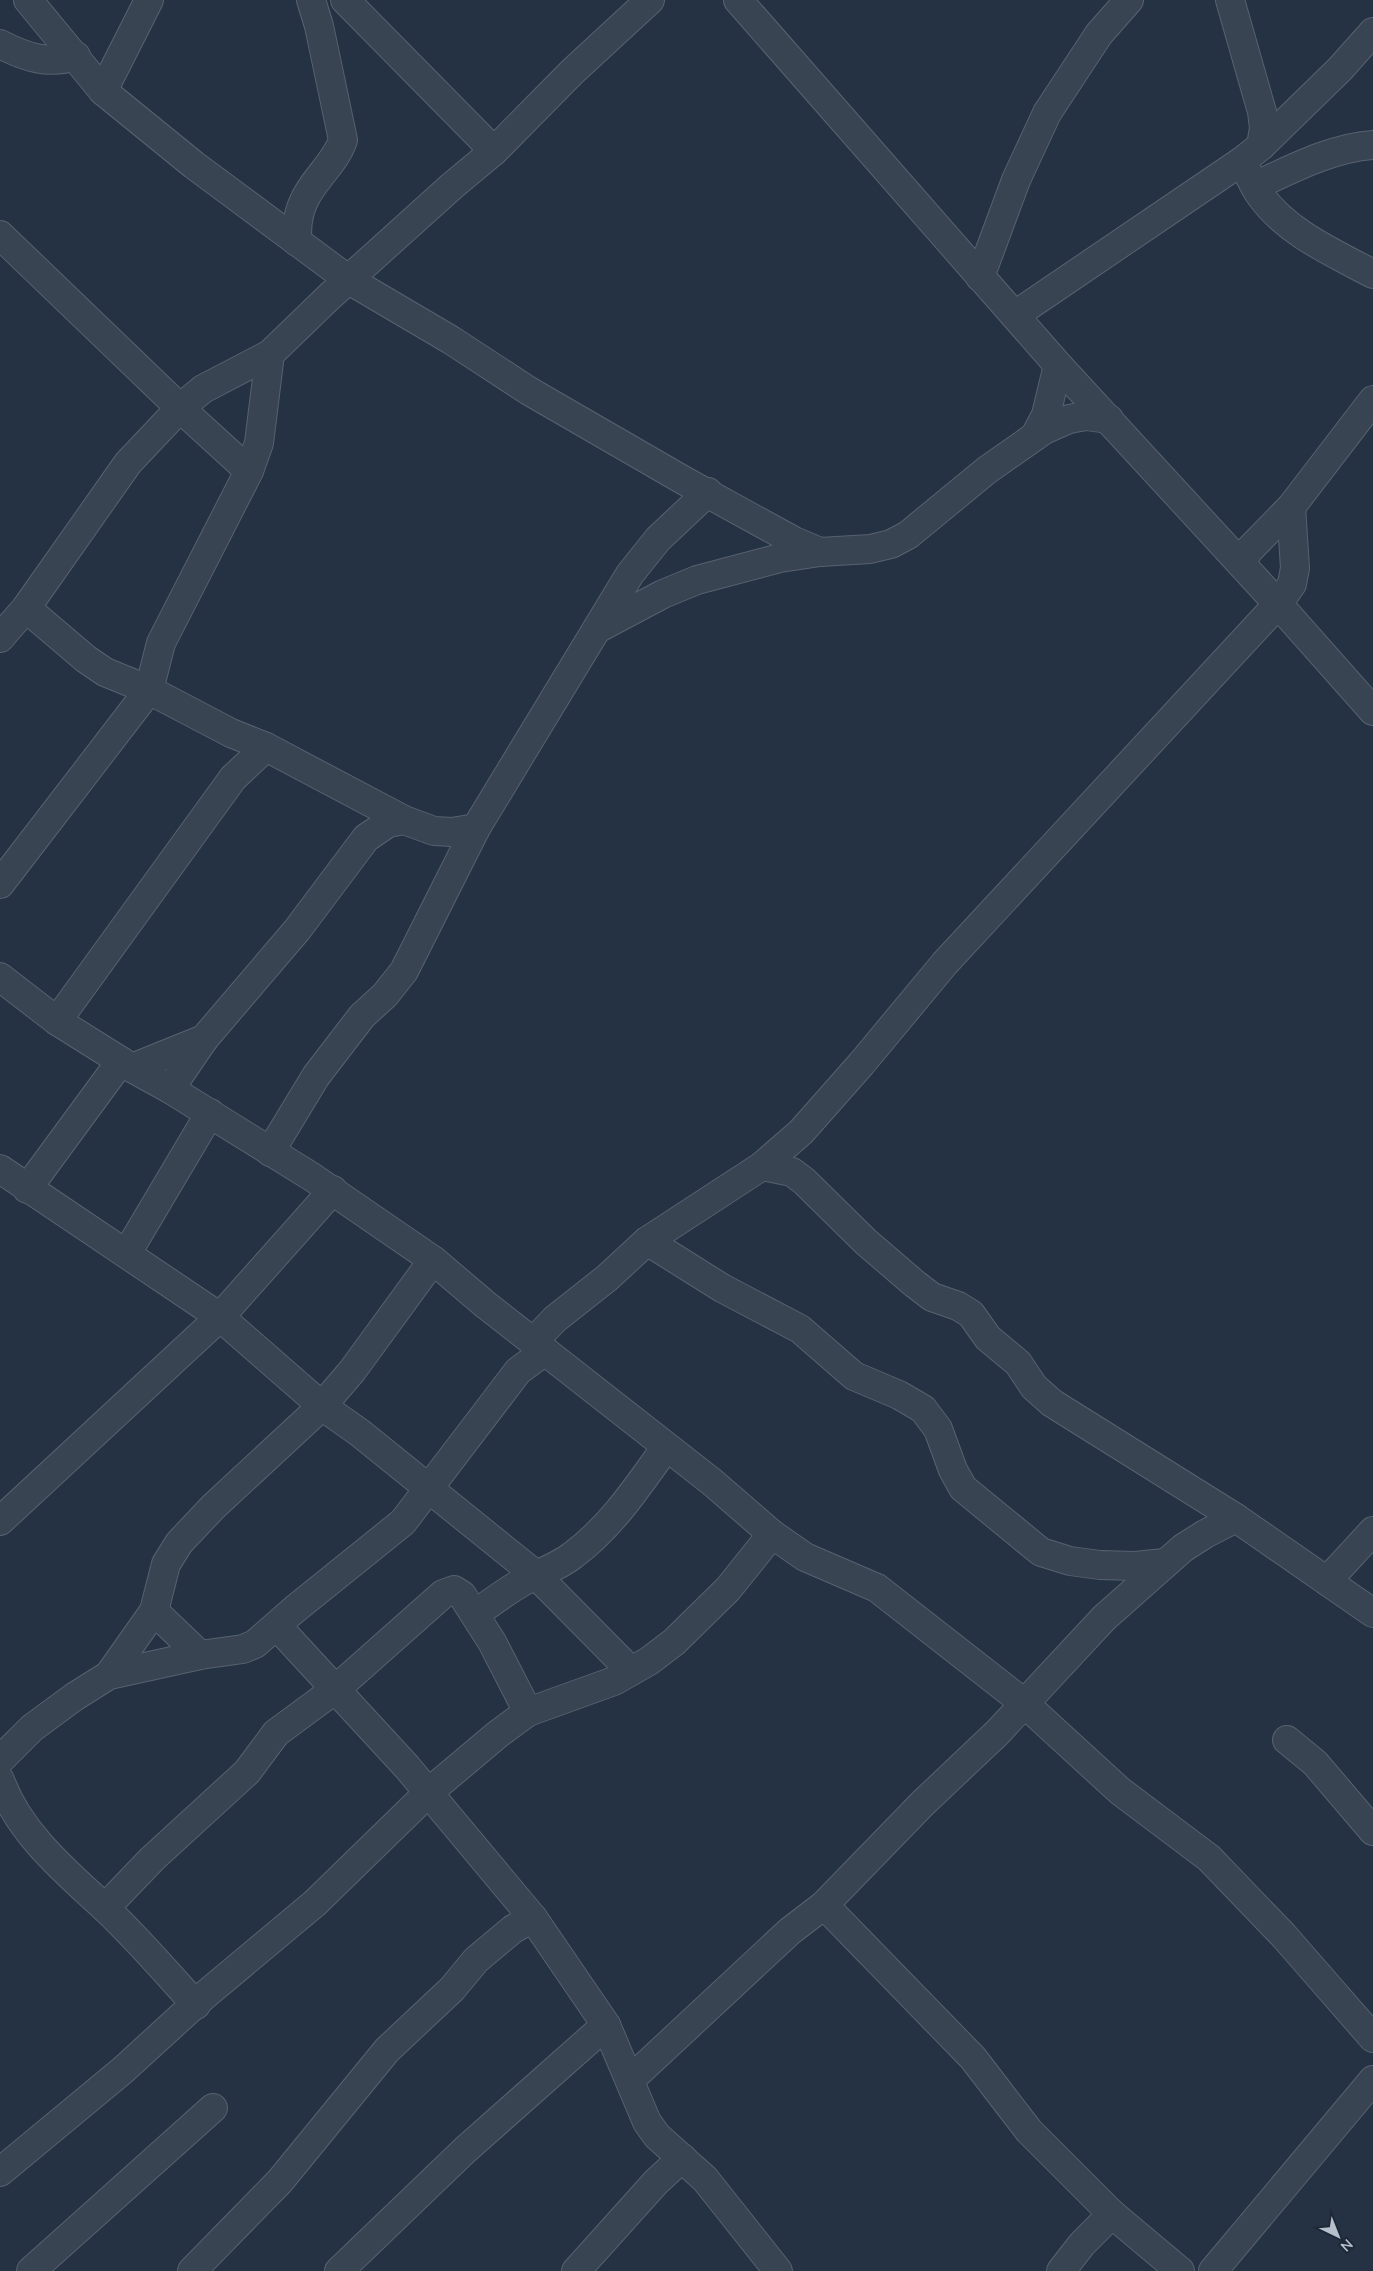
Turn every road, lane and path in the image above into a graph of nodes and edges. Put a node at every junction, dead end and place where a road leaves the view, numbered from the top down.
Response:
1 (28, 0) edge
2 (149, 0) edge
3 (311, 0) edge
4 (345, 0) edge
5 (650, 0) edge
6 (738, 0) edge
7 (1129, 0) edge
8 (1230, 0) edge
9 (1373, 32) edge
10 (0, 44) edge
11 (76, 56) junction
12 (103, 90) junction
13 (1373, 145) edge
14 (494, 151) junction
15 (1252, 154) junction
16 (1255, 186) junction
17 (0, 235) edge
18 (297, 242) junction
19 (1373, 274) edge
20 (980, 277) junction
21 (361, 279) junction
22 (1015, 315) junction
23 (270, 354) junction
24 (1058, 365) junction
25 (1373, 400) edge
26 (180, 408) junction
27 (1109, 419) junction
28 (1035, 436) junction
29 (249, 471) junction
30 (699, 500) junction
31 (1291, 507) junction
32 (820, 552) junction
33 (1241, 563) junction
34 (1278, 604) junction
35 (26, 608) junction
36 (597, 629) junction
37 (0, 638) edge
38 (149, 690) junction
39 (1373, 711) edge
40 (231, 733) junction
41 (266, 747) junction
42 (233, 778) junction
43 (404, 820) junction
44 (476, 828) junction
45 (0, 884) edge
46 (0, 977) edge
47 (57, 1021) junction
48 (204, 1039) junction
49 (126, 1065) junction
50 (170, 1089) junction
51 (210, 1113) junction
52 (270, 1152) junction
53 (762, 1166) junction
54 (0, 1169) edge
55 (27, 1189) junction
56 (333, 1190) junction
57 (647, 1241) junction
58 (127, 1253) junction
59 (433, 1260) junction
60 (220, 1317) junction
61 (539, 1346) junction
62 (322, 1406) junction
63 (666, 1447) junction
64 (430, 1488) junction
65 (1236, 1518) junction
66 (0, 1521) edge
67 (1373, 1531) edge
68 (772, 1534) junction
69 (1166, 1563) junction
70 (536, 1575) junction
71 (1327, 1581) junction
72 (154, 1611) junction
73 (1373, 1613) edge
74 (475, 1614) junction
75 (277, 1626) junction
76 (200, 1655) junction
77 (631, 1671) junction
78 (109, 1675) junction
79 (337, 1688) junction
80 (1024, 1703) junction
81 (528, 1712) junction
82 (1287, 1740) dead end
83 (0, 1760) edge
84 (429, 1792) junction
85 (2, 1793) edge
86 (1373, 1831) edge
87 (824, 1905) junction
88 (105, 1908) junction
89 (533, 1918) junction
90 (196, 2005) junction
91 (606, 2025) junction
92 (1373, 2038) edge
93 (630, 2080) junction
94 (1373, 2080) edge
95 (213, 2108) dead end
96 (682, 2158) junction
97 (0, 2172) edge
98 (1112, 2214) junction
99 (31, 2271) edge
100 (192, 2271) edge
101 (339, 2271) edge
102 (576, 2271) edge
103 (778, 2271) edge
104 (1061, 2271) edge
105 (1180, 2271) edge
106 (1213, 2271) edge

1 - 11 street
2 - 12 street
3 - 18 street
4 - 14 street
5 - 14 street
6 - 20 street
7 - 20 street
8 - 15 street
9 - 15 street
10 - 11 street
11 - 12 street
12 - 18 street
13 - 16 street
14 - 21 street
15 - 16 street
15 - 22 street
16 - 19 street
17 - 26 street
18 - 21 street
20 - 22 street
21 - 23 street
21 - 30 street
22 - 24 street
23 - 26 street
23 - 29 street
24 - 27 street
24 - 28 street
25 - 31 street
26 - 29 street
26 - 35 street
27 - 28 street
27 - 33 street
28 - 32 street
29 - 38 street
30 - 32 street
30 - 36 street
31 - 33 street
31 - 34 street
32 - 36 street
33 - 34 street
34 - 39 street
34 - 53 street
35 - 37 street
35 - 38 street
36 - 44 street
38 - 40 street
38 - 45 street
40 - 41 street
40 - 42 street
41 - 42 street
41 - 43 street
42 - 47 street
43 - 44 street
43 - 48 street
44 - 52 street
46 - 47 street
47 - 49 street
48 - 49 street
48 - 50 street
49 - 50 street
49 - 55 street
50 - 51 street
51 - 52 street
51 - 58 street
52 - 56 street
53 - 57 street
53 - 65 street
54 - 55 street
55 - 58 street
56 - 59 street
56 - 60 street
57 - 61 street
57 - 69 street
58 - 60 street
59 - 61 street
59 - 62 street
60 - 62 street
60 - 66 street
61 - 63 street
61 - 64 street
62 - 64 street
62 - 72 street
63 - 68 street
63 - 70 street
64 - 70 street
64 - 75 street
65 - 69 street
65 - 71 street
67 - 71 street
68 - 77 street
68 - 80 street
69 - 80 street
70 - 74 street
70 - 77 street
71 - 73 street
72 - 76 street
72 - 78 street
74 - 79 street
74 - 81 street
75 - 76 street
75 - 79 street
76 - 78 street
77 - 81 street
78 - 83 street
79 - 84 street
79 - 88 street
80 - 87 street
80 - 92 street
81 - 84 street
82 - 86 street
84 - 89 street
84 - 90 street
85 - 88 street
87 - 93 street
87 - 98 street
88 - 90 street
89 - 91 street
89 - 100 street
90 - 97 street
91 - 93 street
91 - 101 street
93 - 96 street
94 - 106 street
95 - 99 street
96 - 102 street
96 - 103 street
98 - 104 street
98 - 105 street

